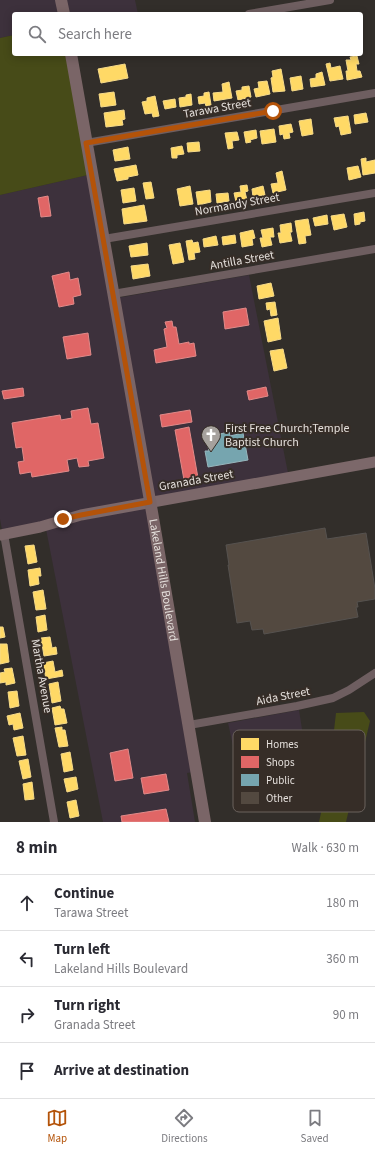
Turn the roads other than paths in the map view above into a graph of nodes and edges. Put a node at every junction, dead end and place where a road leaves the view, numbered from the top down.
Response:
1 (62, 0) edge
2 (330, 0) edge
3 (64, 12) edge
4 (261, 12) edge
5 (71, 56) edge
6 (375, 93) edge
7 (86, 143) junction
8 (375, 193) edge
9 (104, 239) junction
10 (375, 249) edge
11 (113, 294) junction
12 (375, 462) edge
13 (150, 502) junction
14 (2, 534) edge
15 (375, 673) edge
16 (189, 725) junction
17 (54, 822) edge
18 (205, 822) edge

1 - 3 main road
2 - 4 street
5 - 7 main road, Lakeland Hills Boulevard
6 - 7 street, Tarawa Street
7 - 9 main road, Lakeland Hills Boulevard
8 - 9 street, Normandy Street
9 - 11 main road, Lakeland Hills Boulevard
10 - 11 street, Antilla Street
11 - 13 main road, Lakeland Hills Boulevard
12 - 13 street, Granada Street
13 - 14 street, Granada Street
13 - 16 main road, Lakeland Hills Boulevard
14 - 17 street, Martha Avenue
15 - 16 street, Aida Street
16 - 18 main road, Lakeland Hills Boulevard

